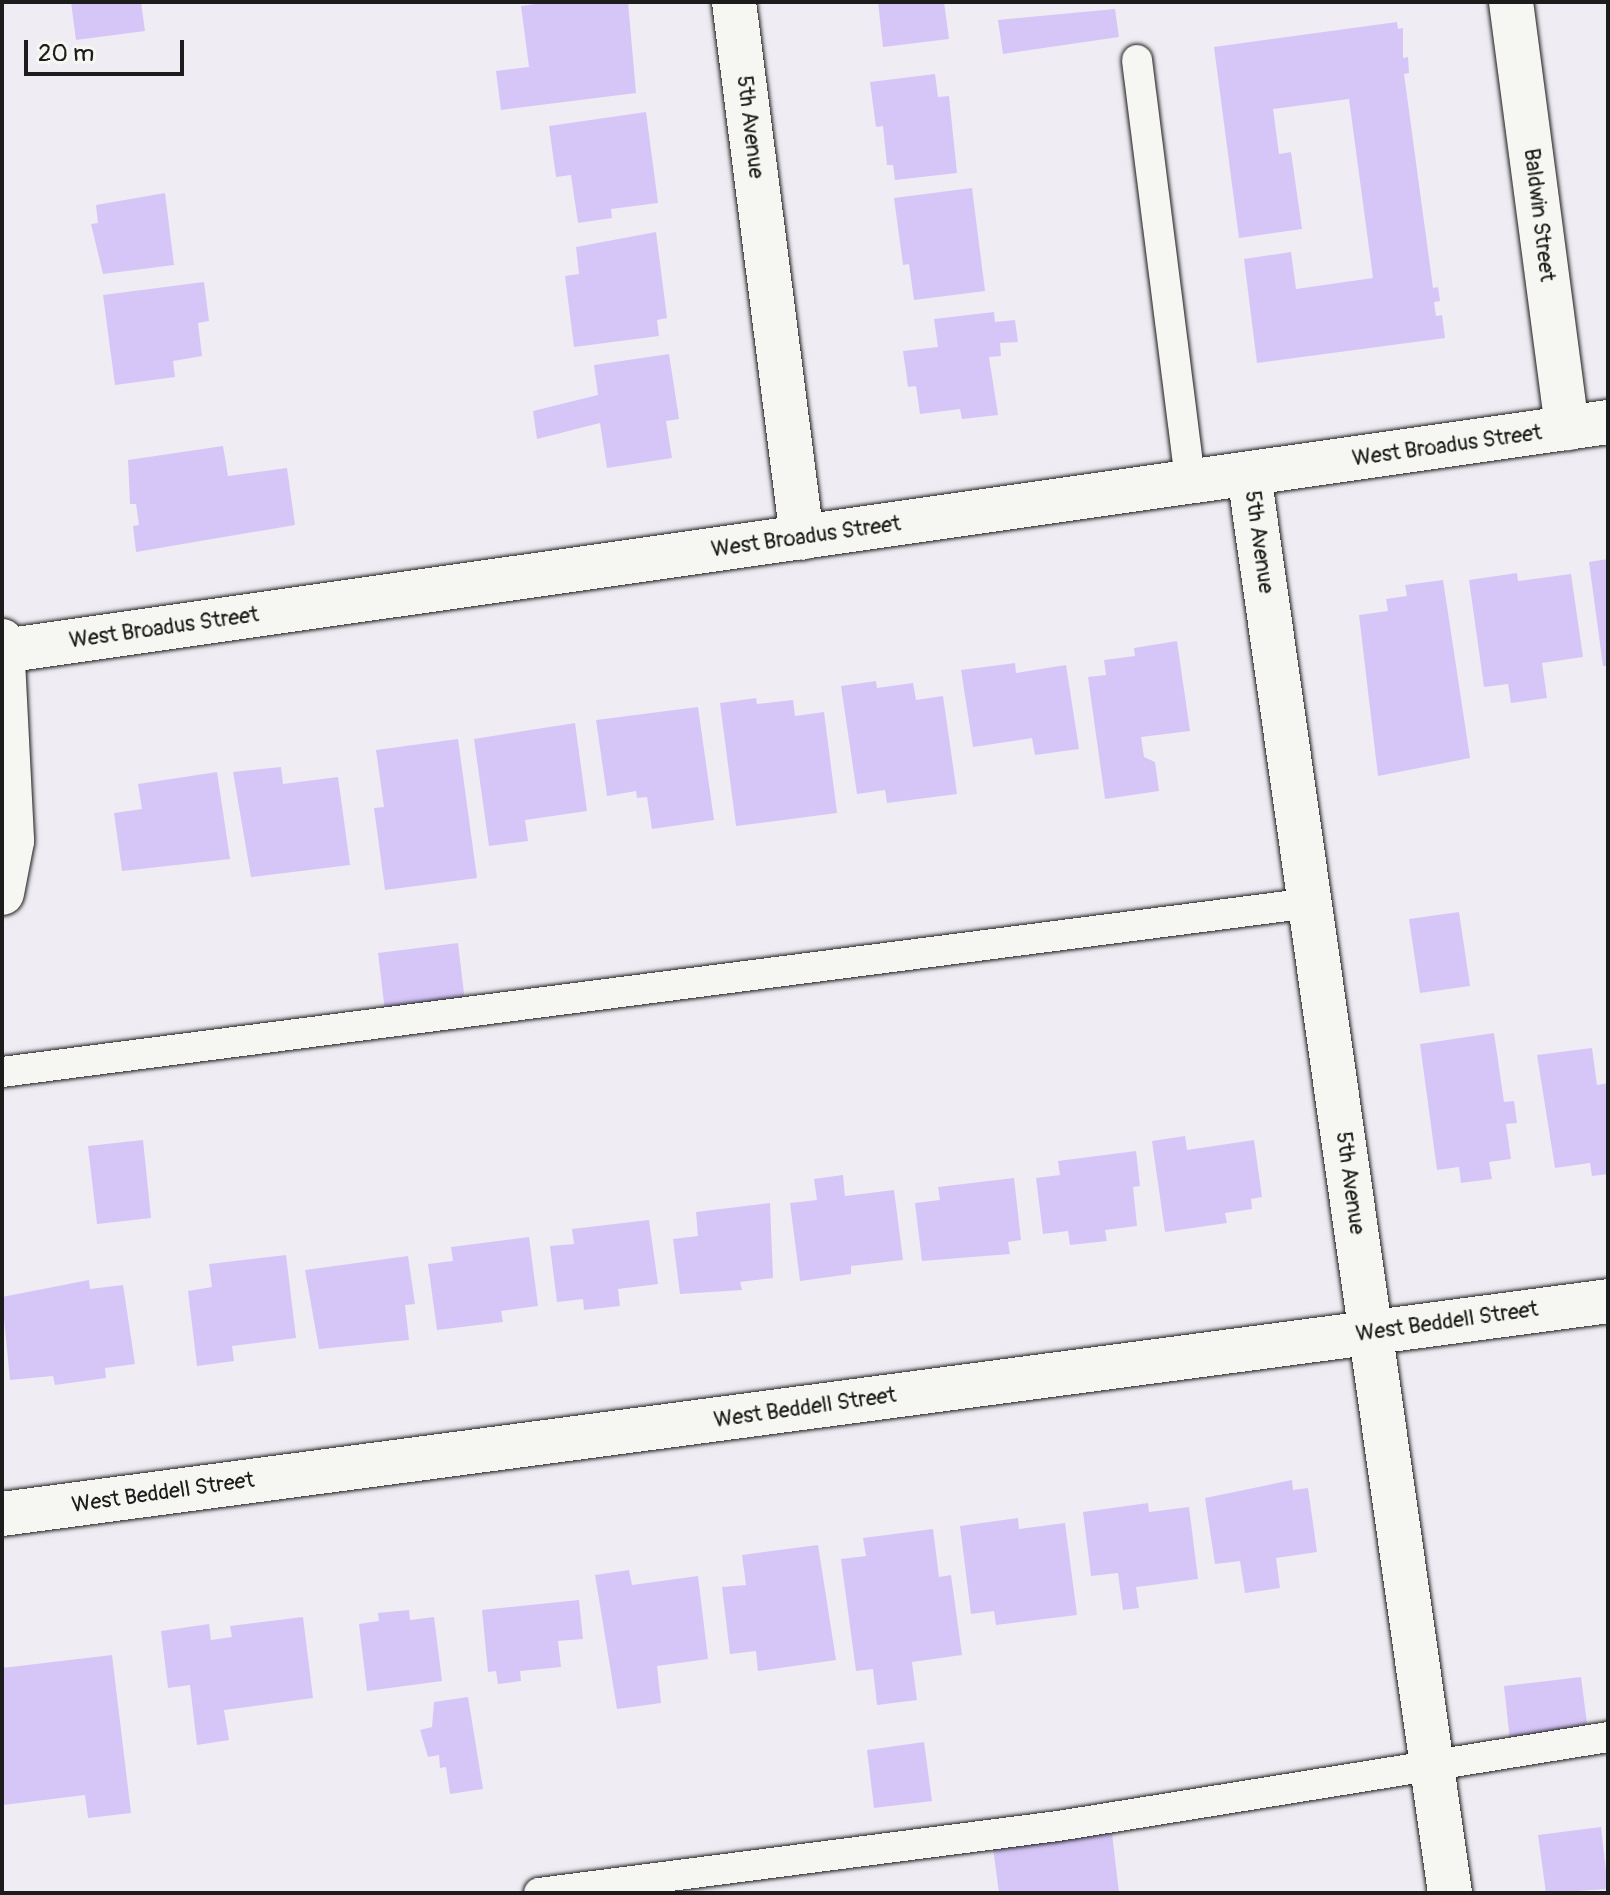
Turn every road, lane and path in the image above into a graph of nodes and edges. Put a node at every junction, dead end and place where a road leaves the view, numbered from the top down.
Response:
1 (734, 2) edge
2 (1511, 2) edge
3 (1137, 60) dead end
4 (1588, 425) edge
5 (1249, 474) junction
6 (1190, 482) junction
7 (802, 538) junction
8 (3, 646) edge
9 (2, 893) edge
10 (1310, 903) junction
11 (2, 1072) edge
12 (1608, 1301) edge
13 (1371, 1332) junction
14 (2, 1514) edge
15 (1608, 1737) edge
16 (1431, 1762) junction
17 (539, 1893) edge
18 (1450, 1893) edge

1 - 7 street, 5th Avenue
2 - 4 street, Baldwin Street
3 - 6 lane
4 - 5 street, West Broadus Street
5 - 6 street, West Broadus Street
5 - 10 street, 5th Avenue
6 - 7 street, West Broadus Street
7 - 8 street, West Broadus Street
8 - 9 street
10 - 11 lane
10 - 13 street, 5th Avenue
12 - 13 street, West Beddell Street
13 - 14 street, West Beddell Street
13 - 16 street, 5th Avenue
15 - 16 lane
16 - 17 lane
16 - 18 street, 5th Avenue

